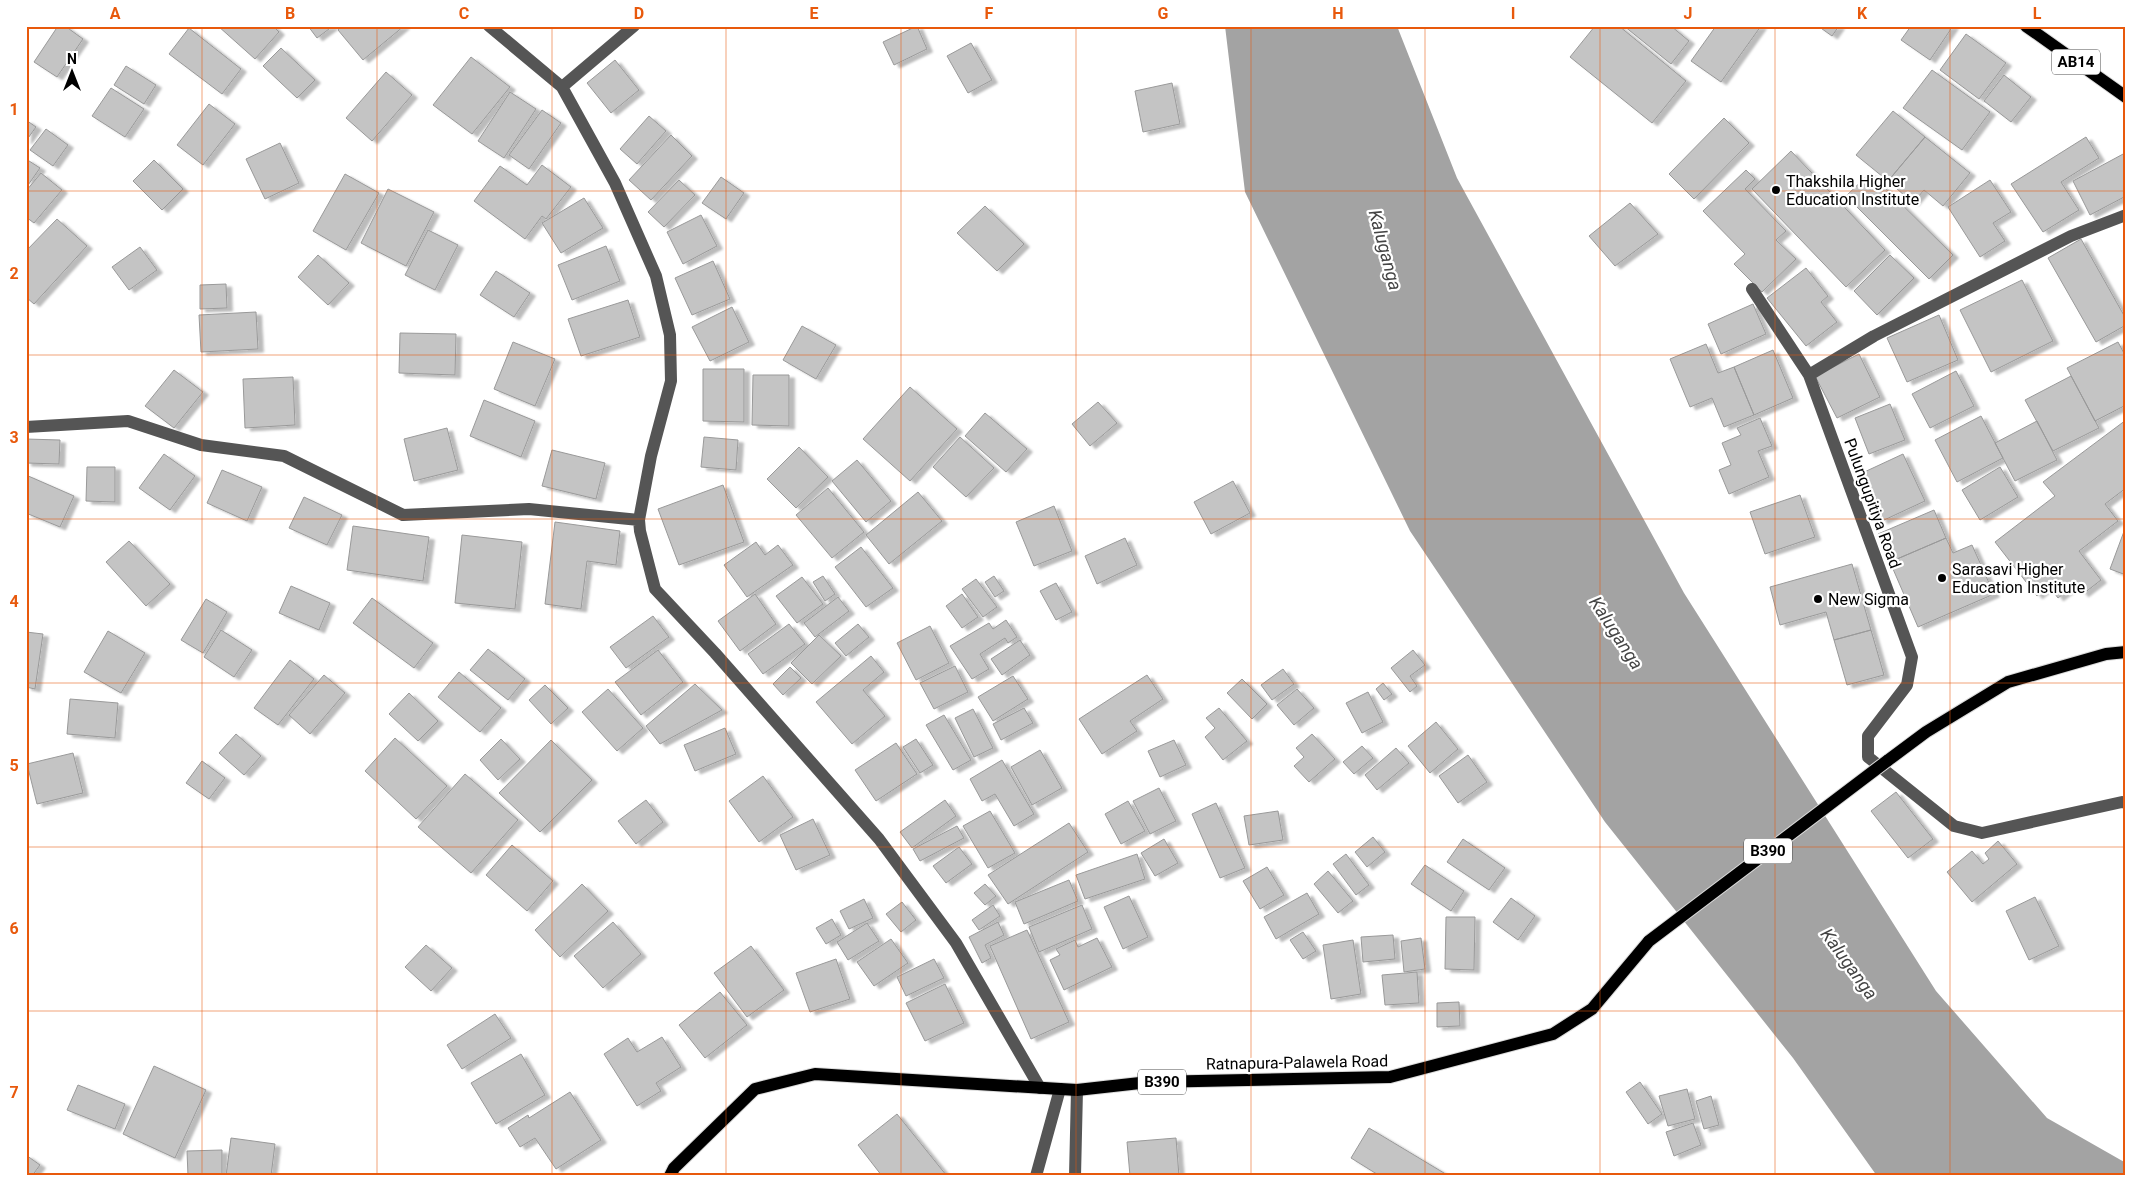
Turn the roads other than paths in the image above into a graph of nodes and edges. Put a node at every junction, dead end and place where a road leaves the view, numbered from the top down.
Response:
1 (489, 26) edge
2 (634, 26) edge
3 (2026, 26) edge
4 (562, 87) junction
5 (2126, 97) edge
6 (2126, 215) edge
7 (1752, 289) dead end
8 (1808, 375) junction
9 (26, 427) edge
10 (640, 520) junction
11 (2126, 652) edge
12 (2126, 803) edge
13 (1040, 1088) junction
14 (1060, 1089) junction
15 (1077, 1090) junction
16 (670, 1176) edge
17 (1036, 1176) edge
18 (1075, 1176) edge

1 - 4 street
2 - 4 street
3 - 5 main road, AB14
4 - 10 street
6 - 8 street
7 - 8 street
8 - 12 street, Pulungupitiya Road
9 - 10 street
10 - 13 street
11 - 15 main road, Ratnapura-Palawela Road / B390, bridge
13 - 14 main road, Ratnapura-Palawela Road / B390
13 - 16 main road, Ratnapura-Palawela Road / B390
14 - 15 main road, Ratnapura-Palawela Road / B390
14 - 17 street
15 - 18 street

